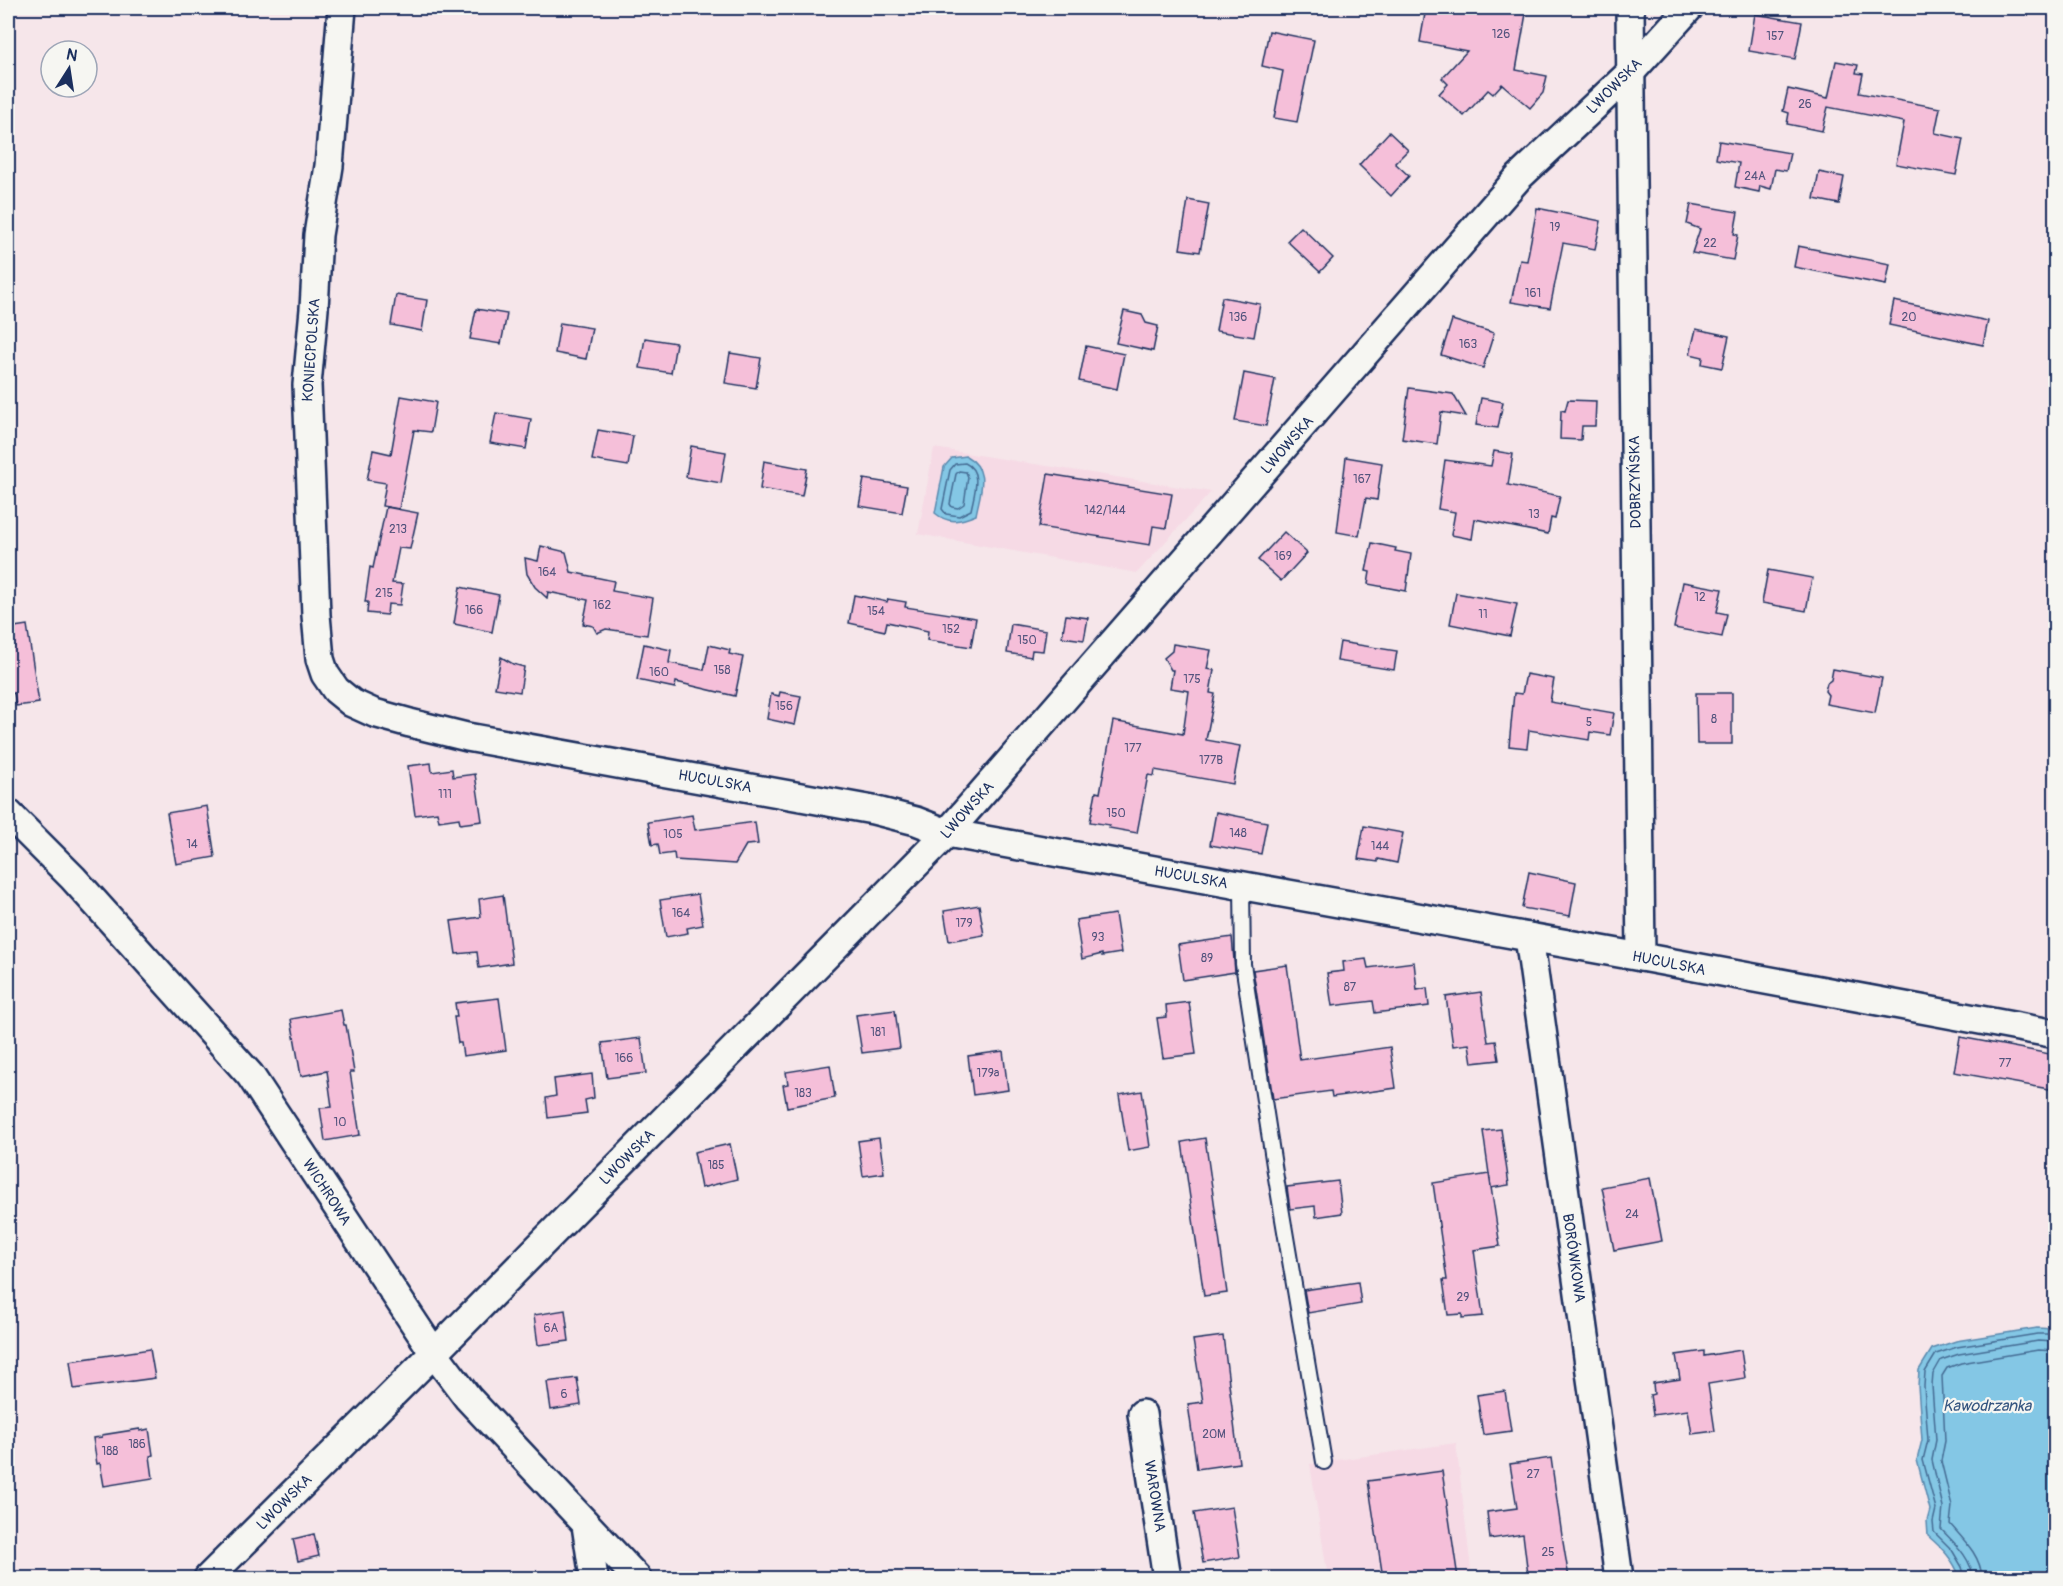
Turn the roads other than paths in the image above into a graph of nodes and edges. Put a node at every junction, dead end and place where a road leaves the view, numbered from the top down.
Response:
1 (342, 8) edge
2 (1630, 8) edge
3 (1689, 8) edge
4 (1630, 73) junction
5 (336, 690) joint
6 (8, 813) edge
7 (947, 833) junction
8 (1242, 886) junction
9 (1529, 937) junction
10 (1641, 957) junction
11 (2055, 1034) edge
12 (434, 1353) junction
13 (1142, 1414) dead end
14 (1324, 1462) dead end
15 (586, 1525) junction
16 (208, 1578) edge
17 (594, 1578) edge
18 (637, 1578) edge
19 (1167, 1578) edge
20 (1619, 1578) edge

1 - 5 street, KONIECPOLSKA
2 - 4 street, DOBRZYŃSKA
3 - 4 street, LWOWSKA
4 - 7 street, LWOWSKA
4 - 10 street, DOBRZYŃSKA
5 - 7 street, HUCULSKA
6 - 12 street, WICHROWA
7 - 8 street, HUCULSKA
7 - 12 street, LWOWSKA
8 - 9 street, HUCULSKA
8 - 14 lane
9 - 10 street, HUCULSKA
9 - 20 street, BORÓWKOWA
10 - 11 street, HUCULSKA
12 - 15 street, WICHROWA
12 - 16 street, LWOWSKA
13 - 19 street, WAROWNA
15 - 17 street
15 - 18 street, WICHROWA

